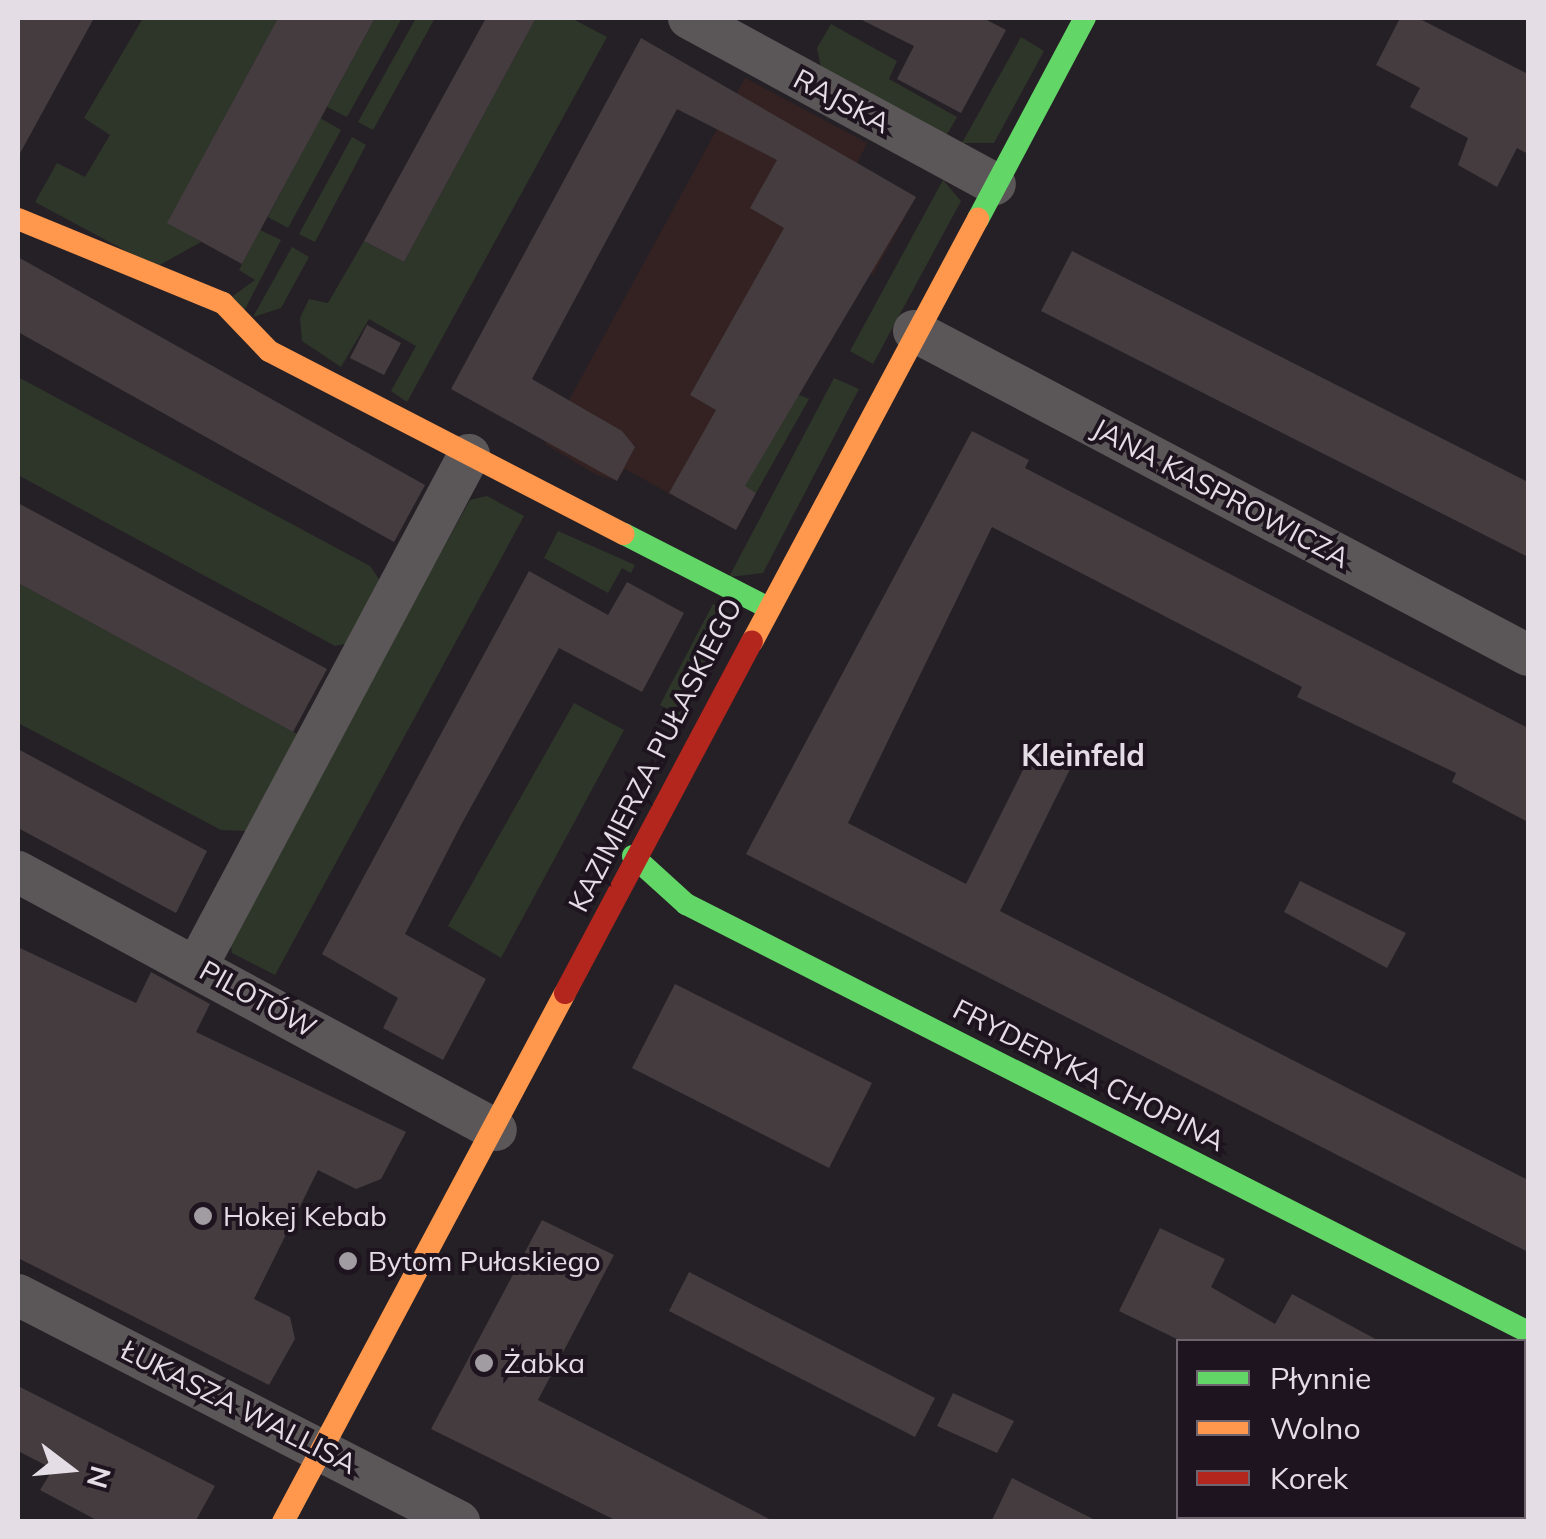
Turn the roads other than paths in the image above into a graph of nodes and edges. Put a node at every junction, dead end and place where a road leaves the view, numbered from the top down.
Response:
1 (1085, 18) edge
2 (700, 20) edge
3 (996, 184) junction
4 (18, 218) edge
5 (914, 331) junction
6 (469, 455) junction
7 (765, 606) junction
8 (1528, 655) edge
9 (634, 856) junction
10 (18, 872) edge
11 (197, 966) junction
12 (496, 1130) junction
13 (18, 1295) edge
14 (1528, 1332) edge
15 (324, 1450) junction
16 (282, 1522) edge
17 (458, 1522) edge

1 - 3 street, KAZIMIERZA PUŁASKIEGO
2 - 3 street, RAJSKA
3 - 5 street, KAZIMIERZA PUŁASKIEGO
4 - 6 street
5 - 7 street, KAZIMIERZA PUŁASKIEGO
5 - 8 street, JANA KASPROWICZA
6 - 7 street
6 - 11 street
7 - 9 street, KAZIMIERZA PUŁASKIEGO
9 - 12 street, KAZIMIERZA PUŁASKIEGO
9 - 14 street, FRYDERYKA CHOPINA
10 - 11 street, PILOTÓW
11 - 12 street, PILOTÓW
12 - 15 street, KAZIMIERZA PUŁASKIEGO
13 - 15 street, ŁUKASZA WALLISA
15 - 16 street, KAZIMIERZA PUŁASKIEGO
15 - 17 street, ŁUKASZA WALLISA

